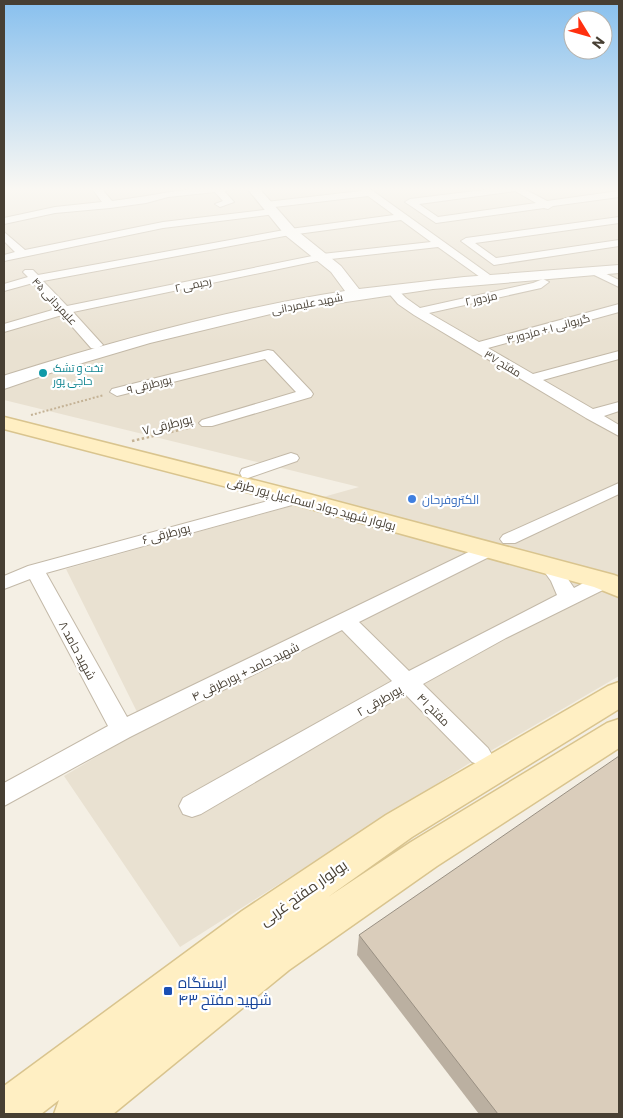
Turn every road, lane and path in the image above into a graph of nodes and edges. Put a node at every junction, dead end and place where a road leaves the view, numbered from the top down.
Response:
1 (6, 239) edge
2 (69, 239) edge
3 (89, 239) edge
4 (251, 239) edge
5 (299, 239) edge
6 (432, 239) edge
7 (478, 239) edge
8 (74, 244) junction
9 (438, 244) junction
10 (618, 244) edge
11 (14, 256) edge
12 (322, 257) junction
13 (619, 265) edge
14 (592, 269) junction
15 (619, 269) edge
16 (336, 270) junction
17 (486, 277) junction
18 (35, 279) junction
19 (543, 282) dead end
20 (619, 284) edge
21 (389, 287) junction
22 (4, 288) edge
23 (353, 292) junction
24 (619, 308) edge
25 (65, 310) junction
26 (418, 312) junction
27 (4, 328) edge
28 (99, 347) junction
29 (477, 347) junction
30 (619, 354) edge
31 (4, 374) edge
32 (531, 379) junction
33 (4, 384) edge
34 (117, 392) joint
35 (619, 406) edge
36 (4, 408) edge
37 (31, 415) junction
38 (591, 415) junction
39 (4, 423) edge
40 (207, 423) joint
41 (619, 431) edge
42 (131, 442) junction
43 (291, 458) dead end
44 (248, 473) junction
45 (619, 488) edge
46 (297, 498) junction
47 (509, 539) junction
48 (488, 550) junction
49 (550, 566) junction
50 (35, 570) junction
51 (614, 579) edge
52 (4, 583) edge
53 (568, 597) junction
54 (346, 622) junction
55 (408, 683) junction
56 (619, 694) edge
57 (122, 730) junction
58 (619, 732) edge
59 (480, 755) dead end
60 (4, 795) edge
61 (192, 806) dead end
62 (19, 1091) edge
63 (4, 1114) edge
64 (77, 1114) edge

1 - 11 street, علیمردانی ۴۵
2 - 8 street
3 - 8 street
4 - 18 street
5 - 12 street
6 - 9 street
7 - 10 street
8 - 11 street
9 - 12 street, رحیمی ۲
9 - 17 street
11 - 18 street, علیمردانی ۴۵
12 - 16 street
12 - 25 street, رحیمی ۲
13 - 14 street, شهید علیمردانی
14 - 15 street, شهید علیمردانی
14 - 17 street, شهید علیمردانی
14 - 20 street
16 - 21 street
16 - 23 street
17 - 21 street, شهید علیمردانی
18 - 22 street
18 - 25 street, علیمردانی ۴۵
19 - 26 street, مزدور ۲
21 - 23 street, شهید علیمردانی
21 - 26 street, مفتح ۳۷
23 - 28 street, شهید علیمردانی
24 - 29 street, گریوانی ۱ + مزدور ۴
25 - 27 street, رحیمی ۲
25 - 28 street, علیمردانی ۴۵
26 - 29 street, مفتح ۳۷
28 - 31 street, شهید علیمردانی
28 - 33 street, شهید علیمردانی
29 - 32 street, مفتح ۳۷
30 - 32 street
32 - 38 street, مفتح ۳۷
34 - 37 path, پورطرقی ۹
34 - 40 street, پورطرقی ۹
35 - 38 street
36 - 37 main road, بولوار شهید جواد اسماعیل پور طرقی
37 - 42 main road, بولوار شهید جواد اسماعیل پور طرقی
38 - 41 street, مفتح ۳۷
39 - 46 main road, بولوار شهید جواد اسماعیل پور طرقی
40 - 42 path, پورطرقی ۷
42 - 44 main road, بولوار شهید جواد اسماعیل پور طرقی
43 - 44 street
44 - 47 main road, بولوار شهید جواد اسماعیل پور طرقی
45 - 47 street
46 - 48 main road, بولوار شهید جواد اسماعیل پور طرقی
46 - 50 street, پورطرقی ۶
47 - 51 main road, بولوار شهید جواد اسماعیل پور طرقی
48 - 49 main road, بولوار شهید جواد اسماعیل پور طرقی
48 - 54 street, شهید حامد + پورطرقی ۴
49 - 51 main road, بولوار شهید جواد اسماعیل پور طرقی
49 - 53 street
50 - 52 street, پورطرقی ۶
50 - 57 street, شهید حامد ۸
51 - 53 street, پورطرقی ۲
53 - 55 street, پورطرقی ۲
54 - 55 street, مفتح ۴۱
54 - 57 street, شهید حامد + پورطرقی ۴
55 - 59 street, مفتح ۴۱
55 - 61 street, پورطرقی ۲
56 - 62 main road, بولوار مفتح غربی
57 - 60 street, شهید حامد + پورطرقی ۴
58 - 64 main road
62 - 63 main road, بولوار مفتح غربی

